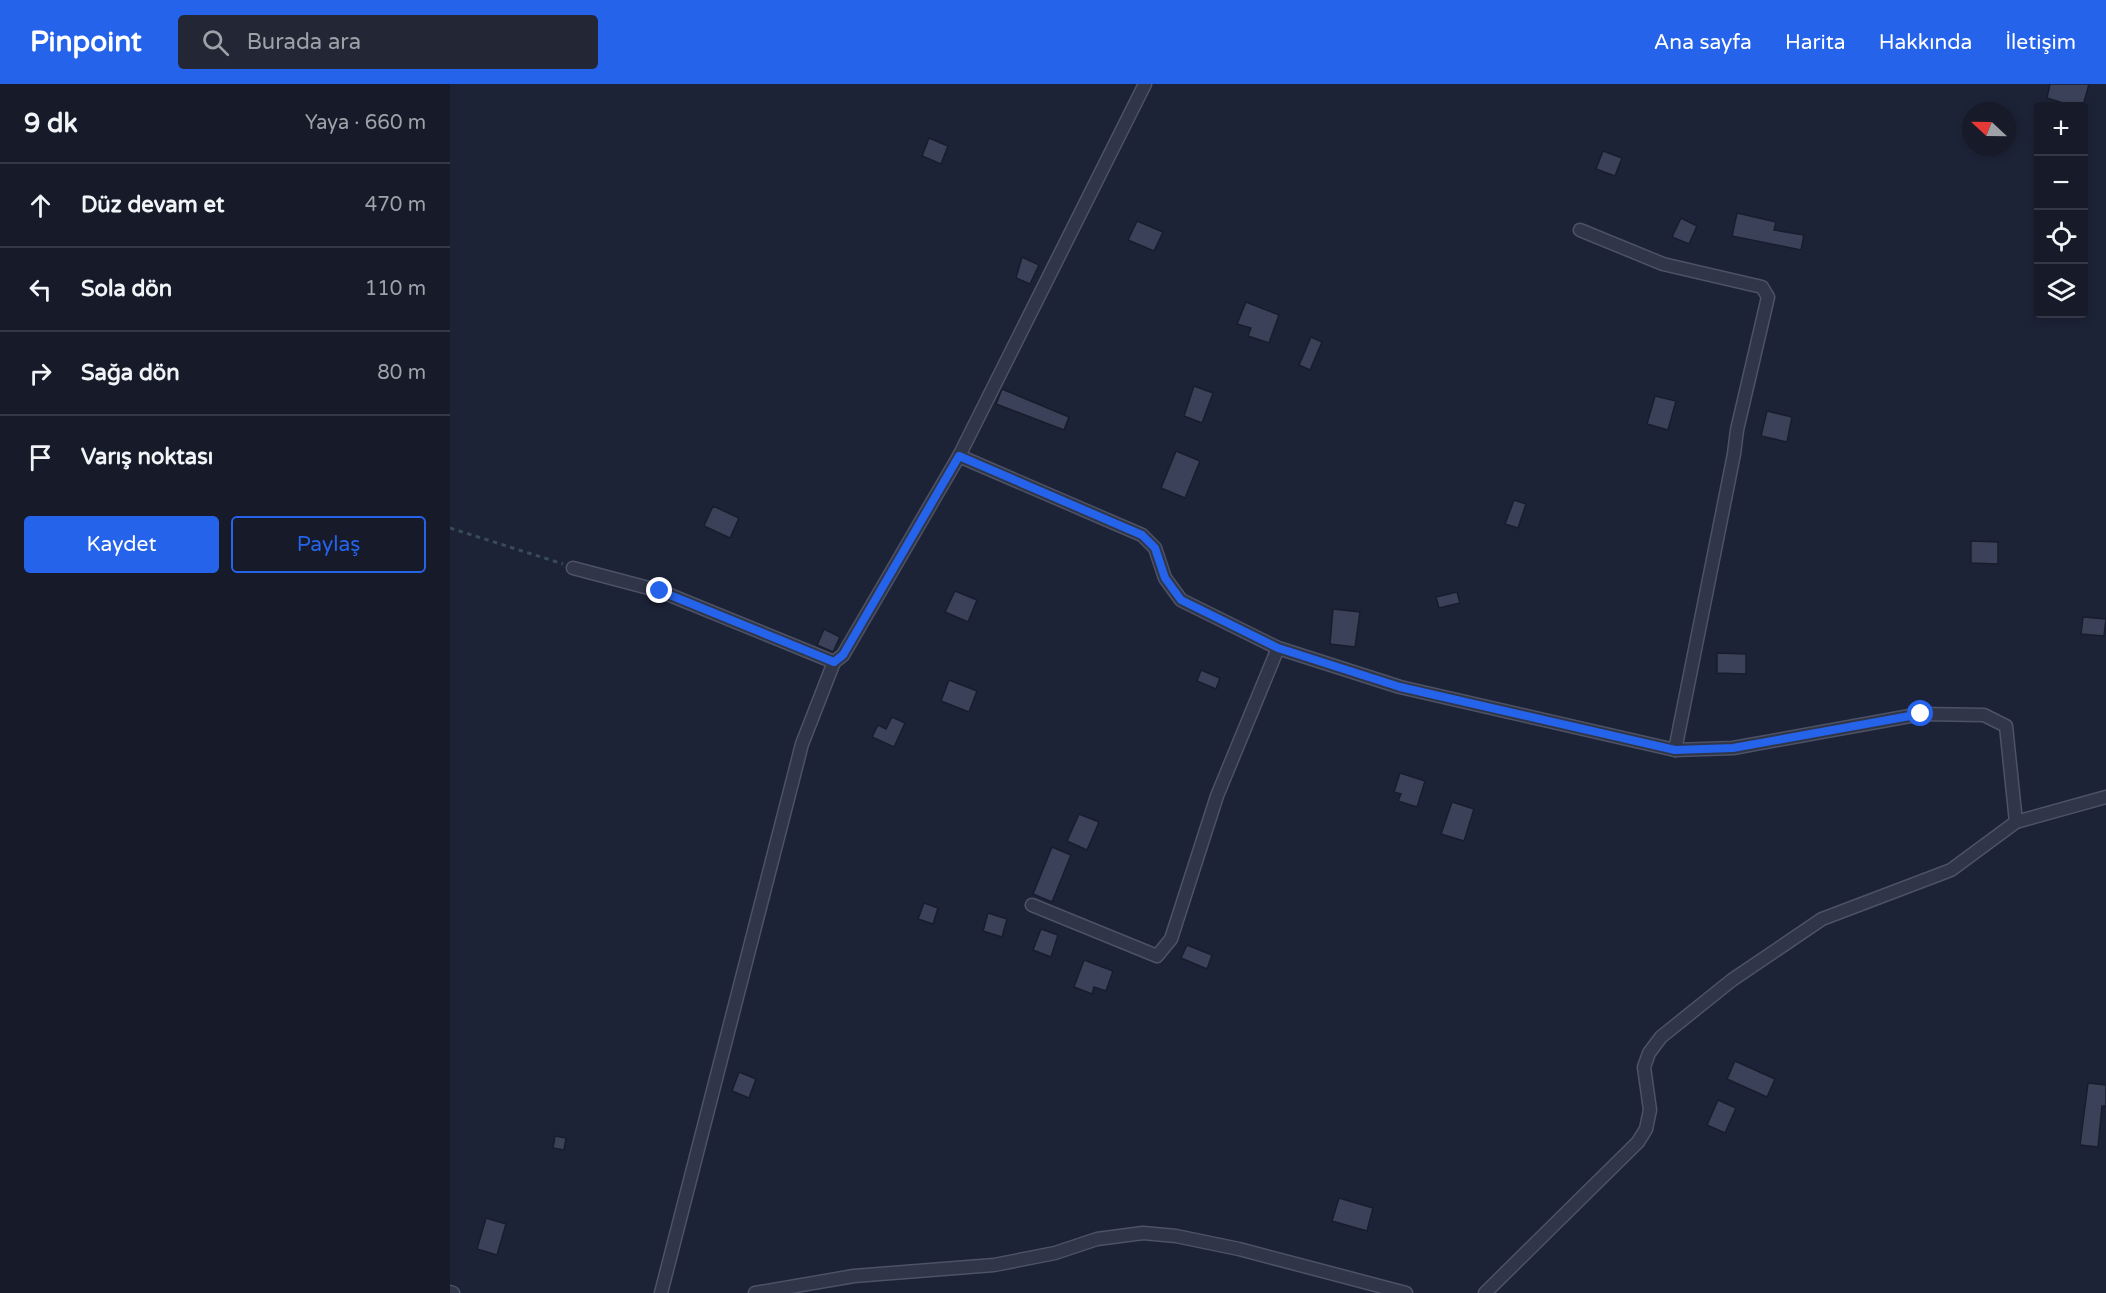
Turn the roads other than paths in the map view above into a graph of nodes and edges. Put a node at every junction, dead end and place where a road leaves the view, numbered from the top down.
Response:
1 (1145, 84) edge
2 (1580, 230) dead end
3 (959, 456) junction
4 (573, 568) road end
5 (1278, 648) junction
6 (834, 662) junction
7 (1675, 750) junction
8 (2106, 797) edge
9 (2016, 822) junction
10 (1032, 905) dead end
11 (661, 1293) edge
12 (755, 1293) edge
13 (1406, 1293) edge
14 (1485, 1293) edge

1 - 3 street
2 - 7 street
3 - 5 street
3 - 6 street
4 - 6 street
5 - 7 street
5 - 10 street
6 - 11 street
7 - 9 street
8 - 9 street
9 - 14 street
12 - 13 street

